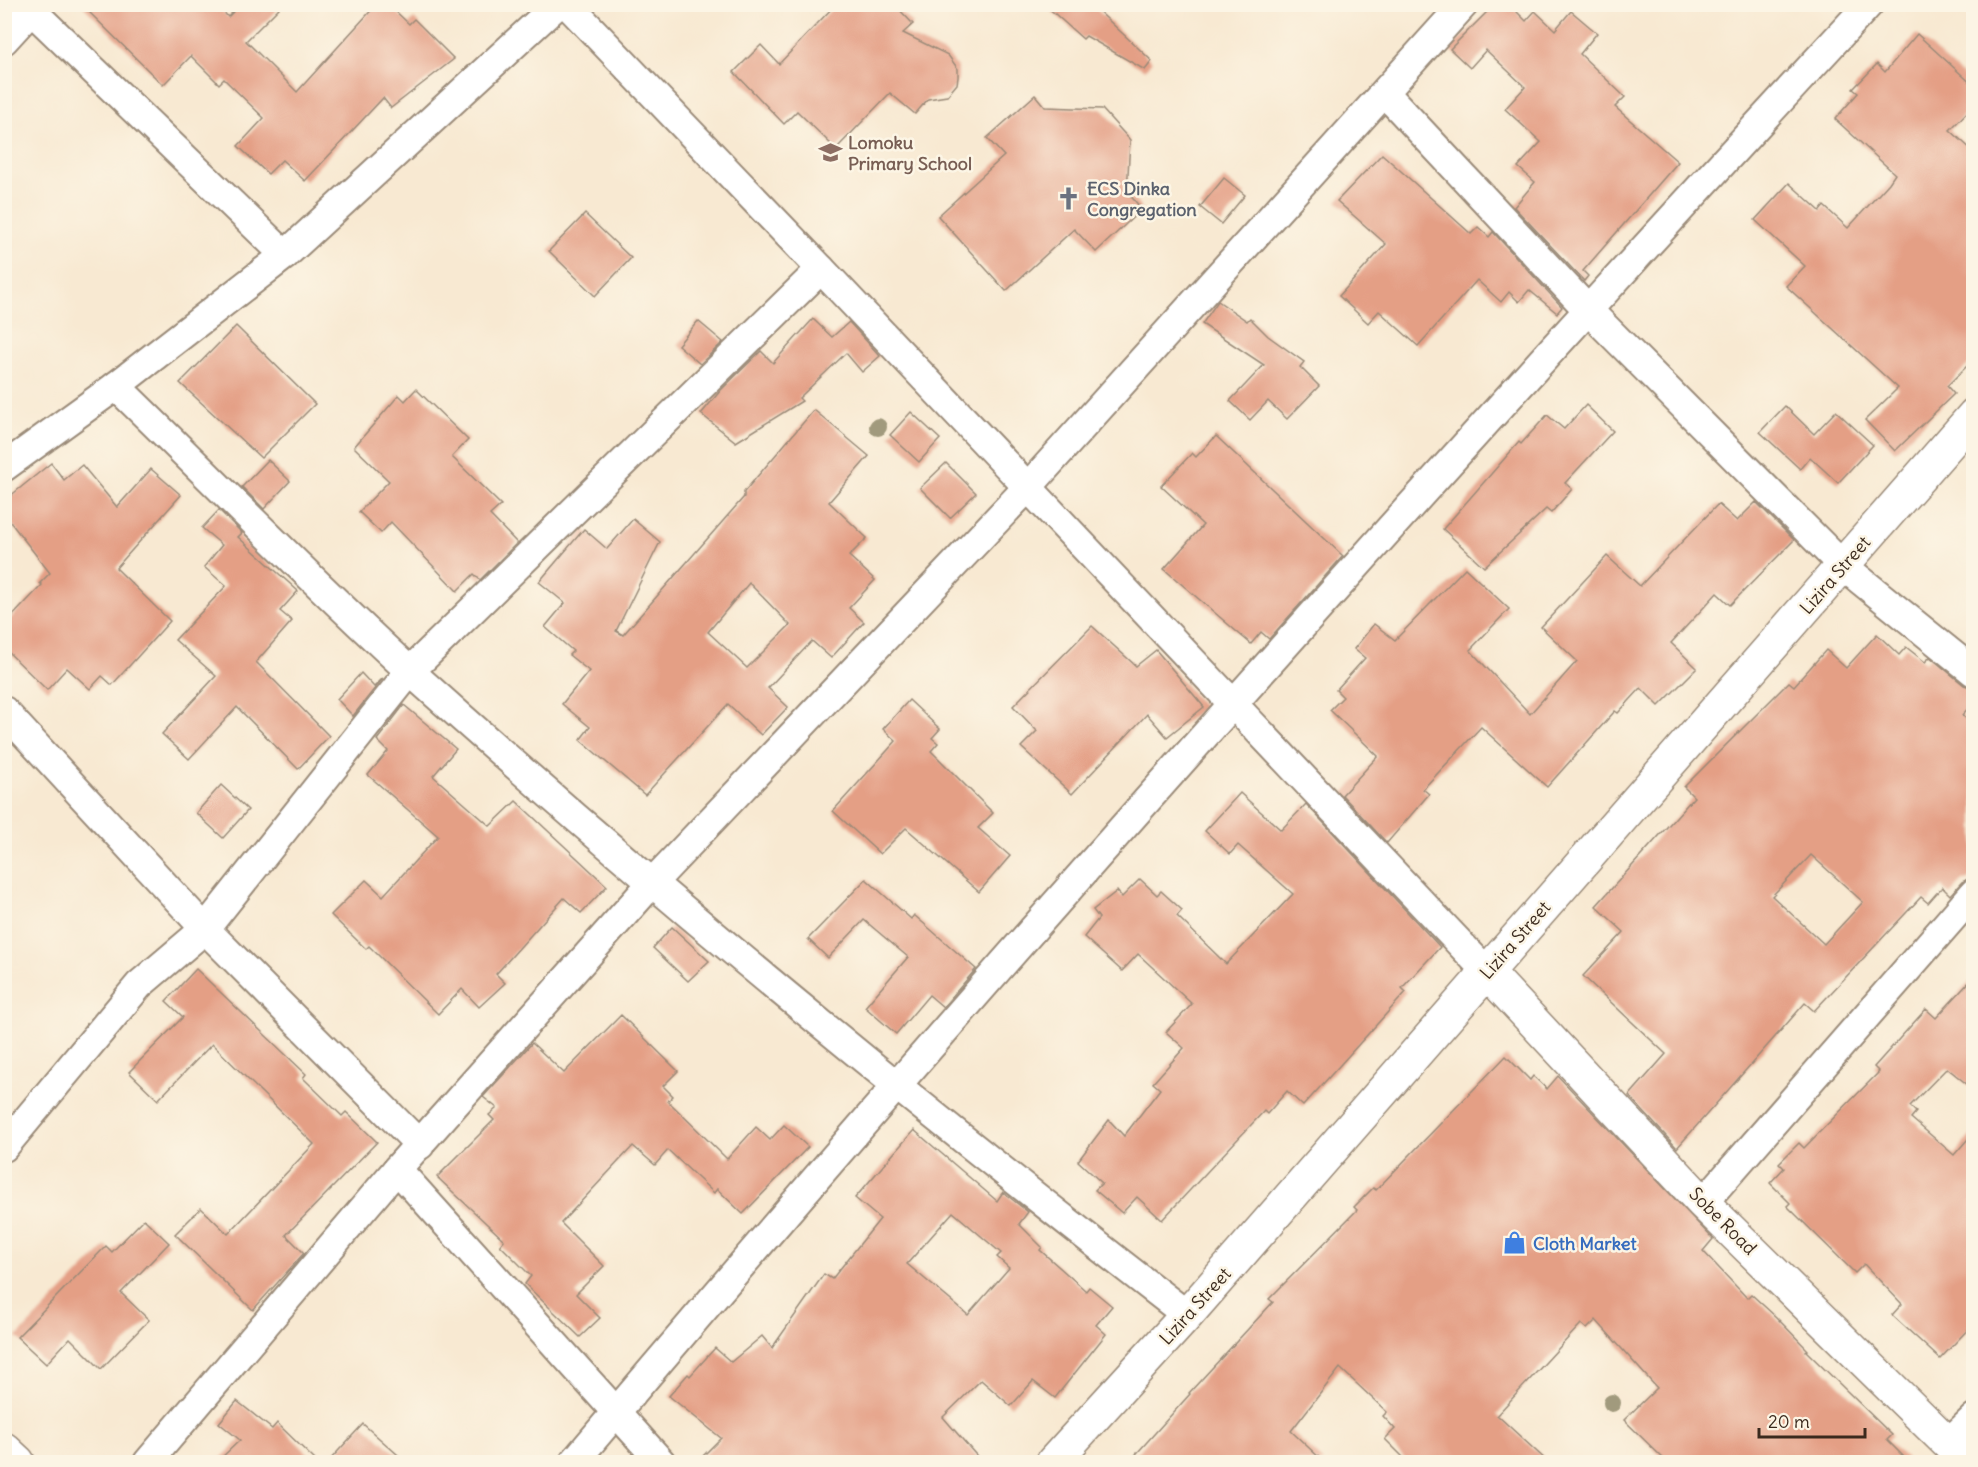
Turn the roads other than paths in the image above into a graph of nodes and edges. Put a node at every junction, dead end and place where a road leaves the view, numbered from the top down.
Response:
1 (1464, 4) edge
2 (1869, 4) edge
3 (31, 6) edge
4 (576, 8) edge
5 (4, 40) edge
6 (1385, 93) junction
7 (285, 255) junction
8 (821, 268) junction
9 (1587, 309) junction
10 (116, 386) junction
11 (1974, 415) edge
12 (4, 467) edge
13 (1027, 488) junction
14 (1843, 566) junction
15 (410, 670) junction
16 (1974, 672) edge
17 (1233, 704) junction
18 (4, 711) edge
19 (651, 884) junction
20 (1974, 893) edge
21 (205, 929) junction
22 (1488, 972) junction
23 (897, 1083) junction
24 (420, 1145) junction
25 (4, 1147) edge
26 (397, 1168) junction
27 (1703, 1203) junction
28 (1187, 1315) junction
29 (616, 1413) junction
30 (1974, 1418) edge
31 (4, 1449) edge
32 (1958, 1452) edge
33 (18, 1462) edge
34 (148, 1462) edge
35 (574, 1462) edge
36 (661, 1462) edge
37 (1053, 1462) edge

1 - 6 street
2 - 9 street
3 - 5 street
3 - 7 street
4 - 7 street
4 - 8 street
6 - 9 street
6 - 13 street
7 - 10 street
8 - 13 street
8 - 15 street
9 - 14 street
9 - 17 street
10 - 12 street
10 - 15 street
11 - 14 street, Lizira Street
13 - 17 street
13 - 19 street
14 - 16 street
14 - 22 street, Lizira Street
15 - 19 street
15 - 21 street
17 - 22 street
17 - 23 street
18 - 21 street
19 - 23 street
19 - 24 street
20 - 27 street
21 - 24 street
21 - 25 street
22 - 27 street, Sobe Road
22 - 28 street, Lizira Street
23 - 28 street
23 - 29 street
24 - 26 street
26 - 29 street
26 - 34 street
27 - 32 street, Sobe Road
28 - 37 street, Lizira Street
29 - 35 street
29 - 36 street
30 - 32 street
31 - 33 street

